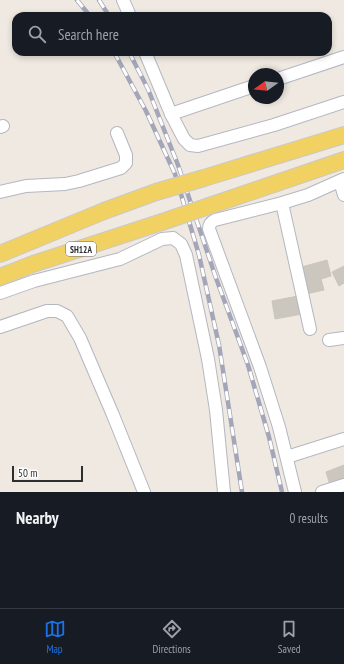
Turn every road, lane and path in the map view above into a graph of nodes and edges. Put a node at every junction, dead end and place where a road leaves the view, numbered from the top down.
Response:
1 (123, 0) edge
2 (128, 12) edge
3 (147, 56) edge
4 (344, 57) edge
5 (284, 77) edge
6 (248, 88) edge
7 (344, 102) edge
8 (171, 114) junction
9 (117, 133) dead end
10 (344, 135) edge
11 (344, 160) edge
12 (342, 180) edge
13 (0, 192) edge
14 (344, 195) edge
15 (282, 203) junction
16 (0, 254) edge
17 (0, 277) edge
18 (0, 293) edge
19 (0, 328) edge
20 (310, 329) dead end
21 (344, 338) edge
22 (329, 340) dead end
23 (344, 439) edge
24 (287, 457) junction
25 (344, 485) edge
26 (144, 492) edge
27 (224, 492) edge
28 (295, 492) edge
29 (322, 492) edge

1 - 2 street
3 - 8 street
4 - 5 street
6 - 8 street
7 - 8 street
9 - 13 street
10 - 16 main road, SH12A, bridge
11 - 17 main road, SH12A, bridge
12 - 14 street
12 - 15 street
15 - 20 street
15 - 24 street
18 - 27 street
19 - 26 street
21 - 22 street
23 - 24 street
24 - 28 street
25 - 29 street

